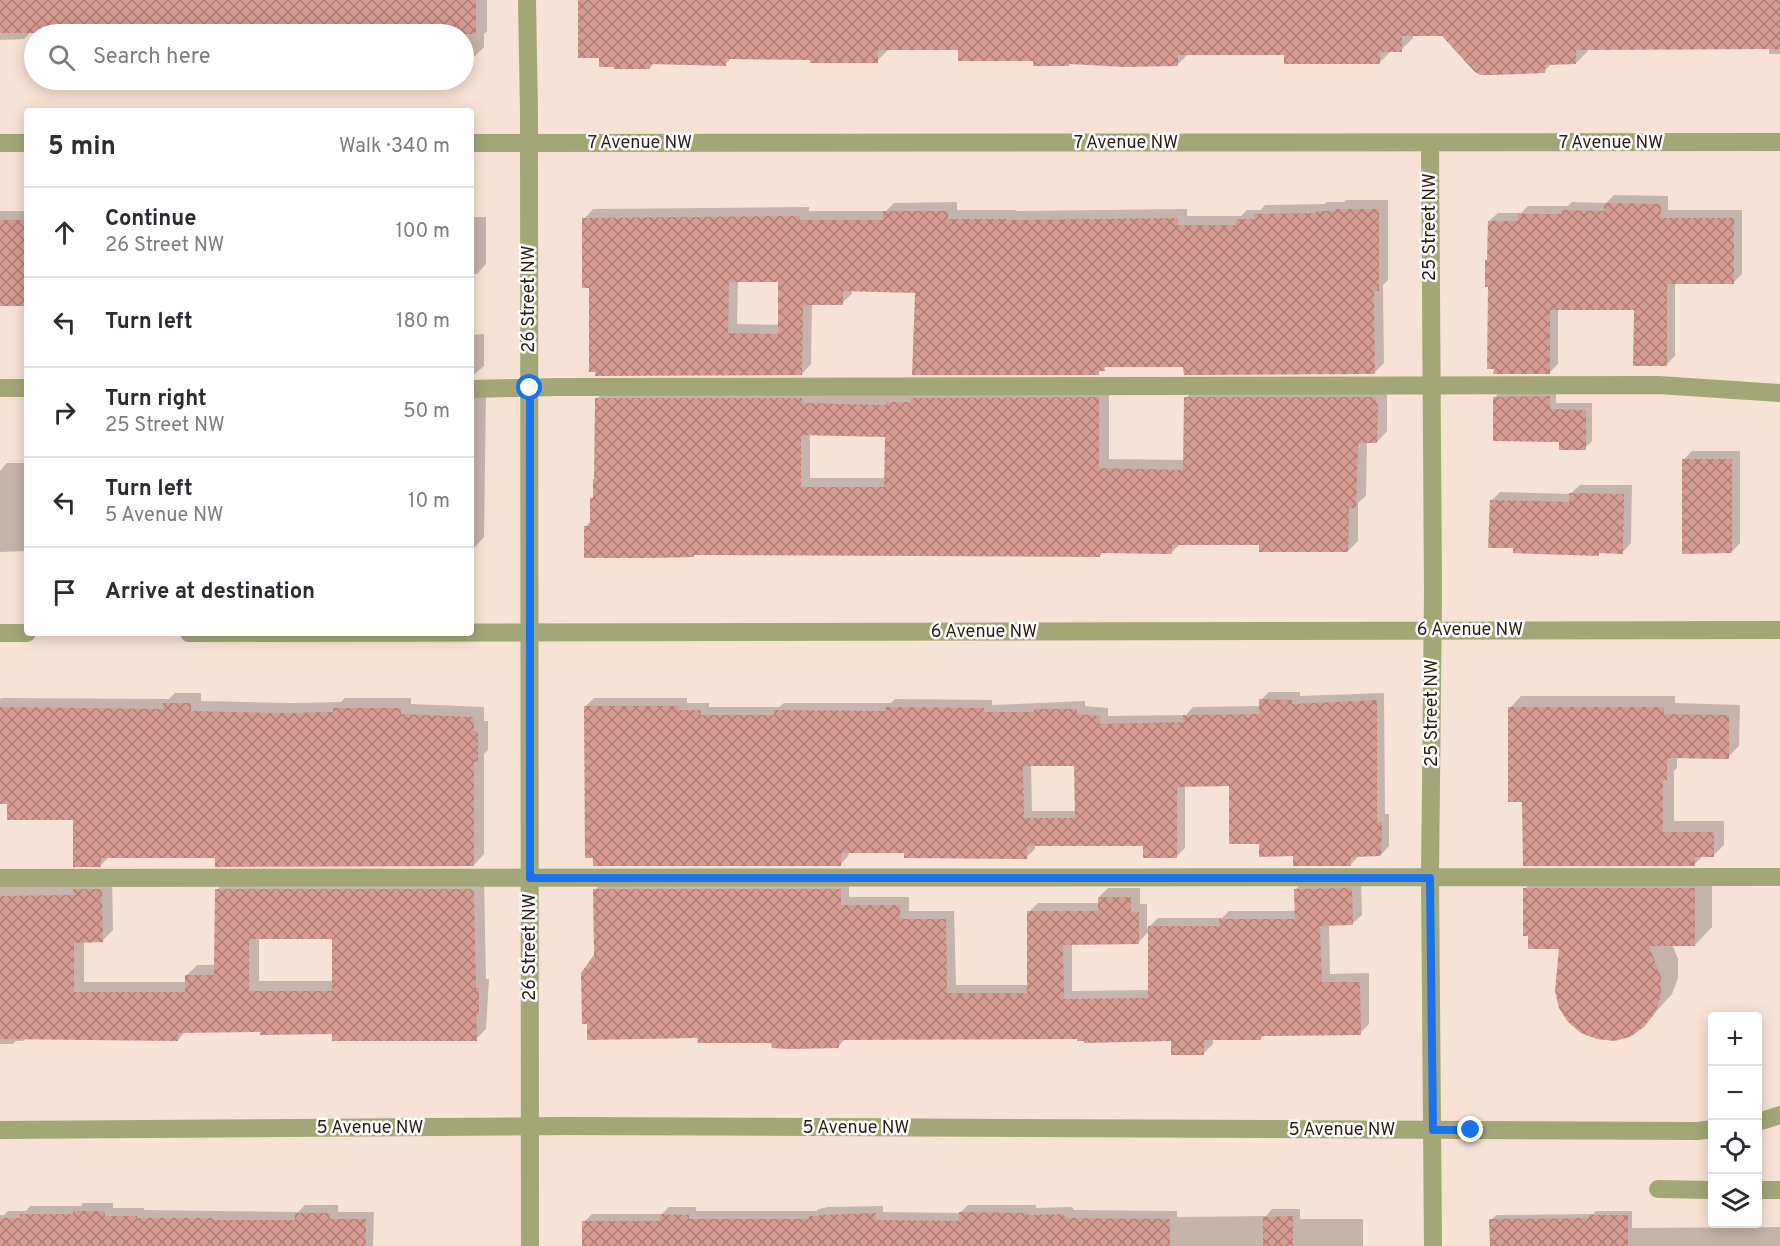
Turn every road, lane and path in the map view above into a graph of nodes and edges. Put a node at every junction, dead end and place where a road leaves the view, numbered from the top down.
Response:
1 (527, 0) edge
2 (1780, 142) edge
3 (0, 143) edge
4 (24, 143) edge
5 (474, 143) edge
6 (529, 143) junction
7 (1430, 143) junction
8 (1431, 386) junction
9 (0, 388) edge
10 (24, 388) edge
11 (530, 388) junction
12 (474, 389) edge
13 (1780, 393) edge
14 (1432, 630) junction
15 (1780, 630) edge
16 (0, 633) edge
17 (24, 633) edge
18 (474, 633) edge
19 (529, 633) junction
20 (1780, 877) edge
21 (0, 878) edge
22 (530, 878) junction
23 (1430, 878) junction
24 (1780, 1115) edge
25 (1762, 1121) edge
26 (530, 1128) junction
27 (0, 1130) edge
28 (1433, 1130) junction
29 (1708, 1130) edge
30 (1659, 1189) dead end
31 (1708, 1190) edge
32 (1762, 1190) edge
33 (1780, 1190) edge
34 (530, 1246) edge
35 (1432, 1246) edge

1 - 6 street, 26 Street NW
2 - 7 street, 7 Avenue NW
3 - 4 street
5 - 6 street, 7 Avenue NW
6 - 7 street, 7 Avenue NW
6 - 11 street, 26 Street NW
7 - 8 street, 25 Street NW
8 - 11 street
8 - 13 street
8 - 14 street, 25 Street NW
9 - 10 street
11 - 12 street
11 - 19 street, 26 Street NW
14 - 15 street, 6 Avenue NW
14 - 19 street, 6 Avenue NW
14 - 23 street, 25 Street NW
16 - 17 street
18 - 19 street, 6 Avenue NW
19 - 22 street, 26 Street NW
20 - 23 street
21 - 22 street
22 - 23 street
22 - 26 street, 26 Street NW
23 - 28 street, 25 Street NW
24 - 25 street
26 - 27 street, 5 Avenue NW
26 - 28 street, 5 Avenue NW
26 - 34 street, 26 Street NW
28 - 29 street, 5 Avenue NW
28 - 35 street, 25 Street NW
30 - 31 street
32 - 33 street

